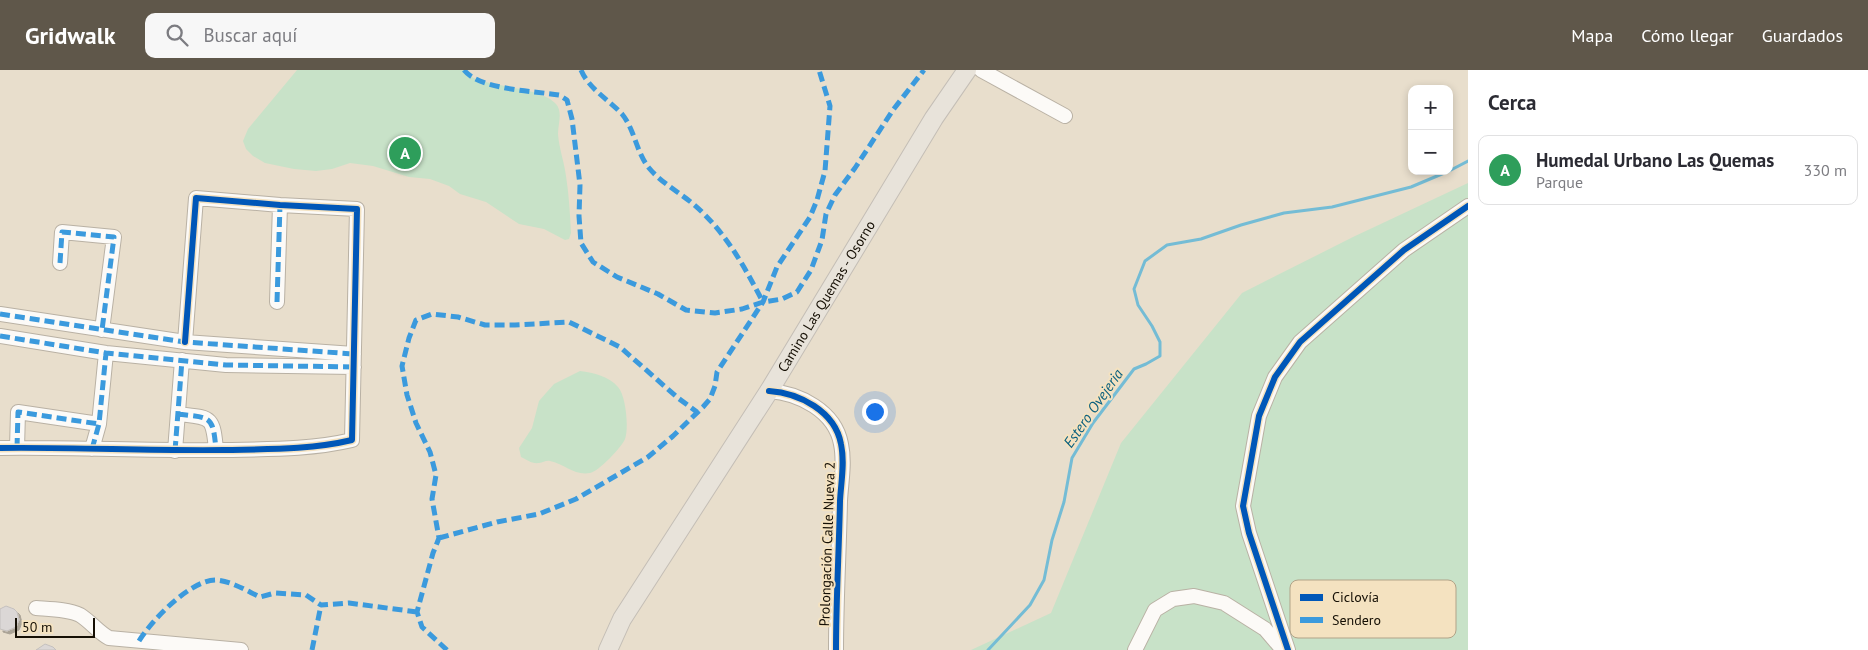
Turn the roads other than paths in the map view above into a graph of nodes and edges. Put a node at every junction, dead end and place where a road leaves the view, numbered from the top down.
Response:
1 (968, 70) edge
2 (981, 70) edge
3 (1065, 116) dead end
4 (280, 205) junction
5 (1468, 206) edge
6 (60, 263) dead end
7 (277, 302) dead end
8 (0, 314) edge
9 (102, 330) junction
10 (0, 336) edge
11 (185, 342) junction
12 (106, 353) junction
13 (182, 360) junction
14 (354, 360) junction
15 (769, 391) junction
16 (178, 414) junction
17 (99, 424) junction
18 (0, 448) edge
19 (17, 448) junction
20 (92, 449) junction
21 (175, 450) junction
22 (216, 450) junction
23 (36, 608) dead end
24 (241, 650) edge
25 (608, 650) edge
26 (836, 650) edge
27 (1135, 650) edge
28 (1283, 650) edge
29 (1288, 650) edge

1 - 15 main road, Camino Las Quemas - Osorno
2 - 3 street
4 - 7 street
4 - 11 street
4 - 14 street
5 - 29 street
6 - 9 street
8 - 9 street
9 - 11 street
10 - 12 street
11 - 14 street
12 - 13 street
12 - 17 street
13 - 14 street
13 - 16 street
14 - 22 street
15 - 25 main road, Camino Las Quemas - Osorno
15 - 26 street, Prolongación Calle Nueva 2
16 - 21 street
16 - 22 street
17 - 19 street
17 - 20 street
18 - 19 street
19 - 20 street
20 - 21 street
21 - 22 street
23 - 24 street
27 - 28 street

